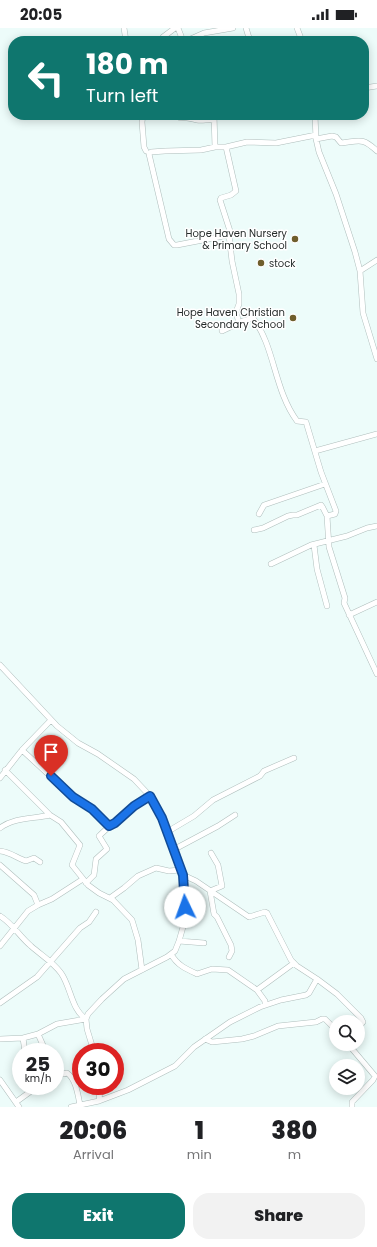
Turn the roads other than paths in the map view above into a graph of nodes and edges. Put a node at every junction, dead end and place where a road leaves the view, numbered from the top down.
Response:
1 (176, 28) edge
2 (234, 28) edge
3 (164, 36) edge
4 (196, 36) edge
5 (143, 120) edge
6 (214, 120) edge
7 (315, 120) edge
8 (316, 137) junction
9 (216, 147) junction
10 (226, 147) junction
11 (146, 151) dead end
12 (377, 151) edge
13 (229, 235) junction
14 (377, 260) edge
15 (360, 271) junction
16 (239, 323) junction
17 (222, 331) dead end
18 (377, 360) edge
19 (377, 434) edge
20 (315, 451) junction
21 (325, 484) junction
22 (259, 514) dead end
23 (327, 516) junction
24 (377, 526) edge
25 (254, 530) dead end
26 (328, 541) junction
27 (314, 545) junction
28 (271, 564) dead end
29 (377, 602) edge
30 (327, 606) dead end
31 (349, 615) junction
32 (0, 665) edge
33 (377, 674) edge
34 (51, 720) junction
35 (22, 750) junction
36 (294, 758) dead end
37 (5, 770) junction
38 (0, 778) edge
39 (150, 796) junction
40 (50, 815) junction
41 (235, 815) dead end
42 (109, 826) junction
43 (0, 828) edge
44 (167, 832) junction
45 (173, 850) junction
46 (0, 851) edge
47 (211, 853) dead end
48 (40, 862) dead end
49 (0, 865) edge
50 (182, 873) junction
51 (84, 881) junction
52 (210, 892) junction
53 (110, 898) junction
54 (38, 905) junction
55 (96, 912) dead end
56 (0, 916) edge
57 (14, 927) junction
58 (179, 941) junction
59 (204, 943) dead end
60 (0, 946) edge
61 (171, 954) junction
62 (229, 957) dead end
63 (52, 962) junction
64 (294, 963) junction
65 (142, 970) junction
66 (317, 979) junction
67 (257, 990) junction
68 (0, 1003) edge
69 (265, 1005) junction
70 (357, 1015) edge
71 (86, 1019) junction
72 (329, 1023) edge
73 (38, 1034) junction
74 (0, 1038) edge
75 (23, 1038) junction
76 (205, 1039) junction
77 (24, 1043) edge
78 (42, 1043) edge
79 (91, 1043) edge
80 (354, 1051) edge
81 (64, 1073) edge
82 (376, 1076) edge
83 (0, 1080) edge
84 (28, 1095) edge
85 (99, 1095) edge
86 (99, 1101) junction
87 (17, 1105) edge
88 (81, 1105) edge
89 (71, 1107) edge
90 (352, 1107) edge

1 - 3 street
2 - 4 street
5 - 11 street
6 - 9 street
7 - 8 street
8 - 10 street
8 - 12 street
8 - 15 street
9 - 10 street
9 - 13 street
10 - 13 street
13 - 16 street
14 - 15 street
15 - 18 street
16 - 17 street
16 - 20 street
19 - 20 street
20 - 21 street
21 - 22 street
21 - 23 street
23 - 25 street
23 - 26 street
24 - 26 street
26 - 27 street
26 - 31 street
27 - 28 street
27 - 30 street
29 - 31 street
31 - 33 street
32 - 34 street
34 - 35 street
34 - 39 street
35 - 37 street
35 - 42 street
36 - 44 street
37 - 38 street
37 - 40 street
39 - 42 street
39 - 44 street
40 - 43 street
40 - 51 street
41 - 45 street
42 - 51 street
44 - 45 street
45 - 50 street
46 - 48 street
47 - 52 street
49 - 54 street
50 - 52 street
50 - 53 street
50 - 58 street
51 - 53 street
51 - 54 street
52 - 62 street
52 - 64 street
53 - 65 street
54 - 57 street
55 - 63 street
56 - 57 street
57 - 60 street
57 - 63 street
58 - 59 street
58 - 61 street
61 - 65 street
61 - 67 street
63 - 68 street
63 - 71 street
64 - 66 street
64 - 67 street
65 - 71 street
66 - 69 street
66 - 70 street
67 - 69 street
69 - 76 street
71 - 73 street
71 - 79 street
72 - 76 street
73 - 75 street
73 - 78 street
74 - 75 street
75 - 77 street
76 - 86 street
80 - 82 street
81 - 88 street
82 - 90 street
83 - 87 street
84 - 87 street
85 - 86 street
86 - 88 street
88 - 89 street

